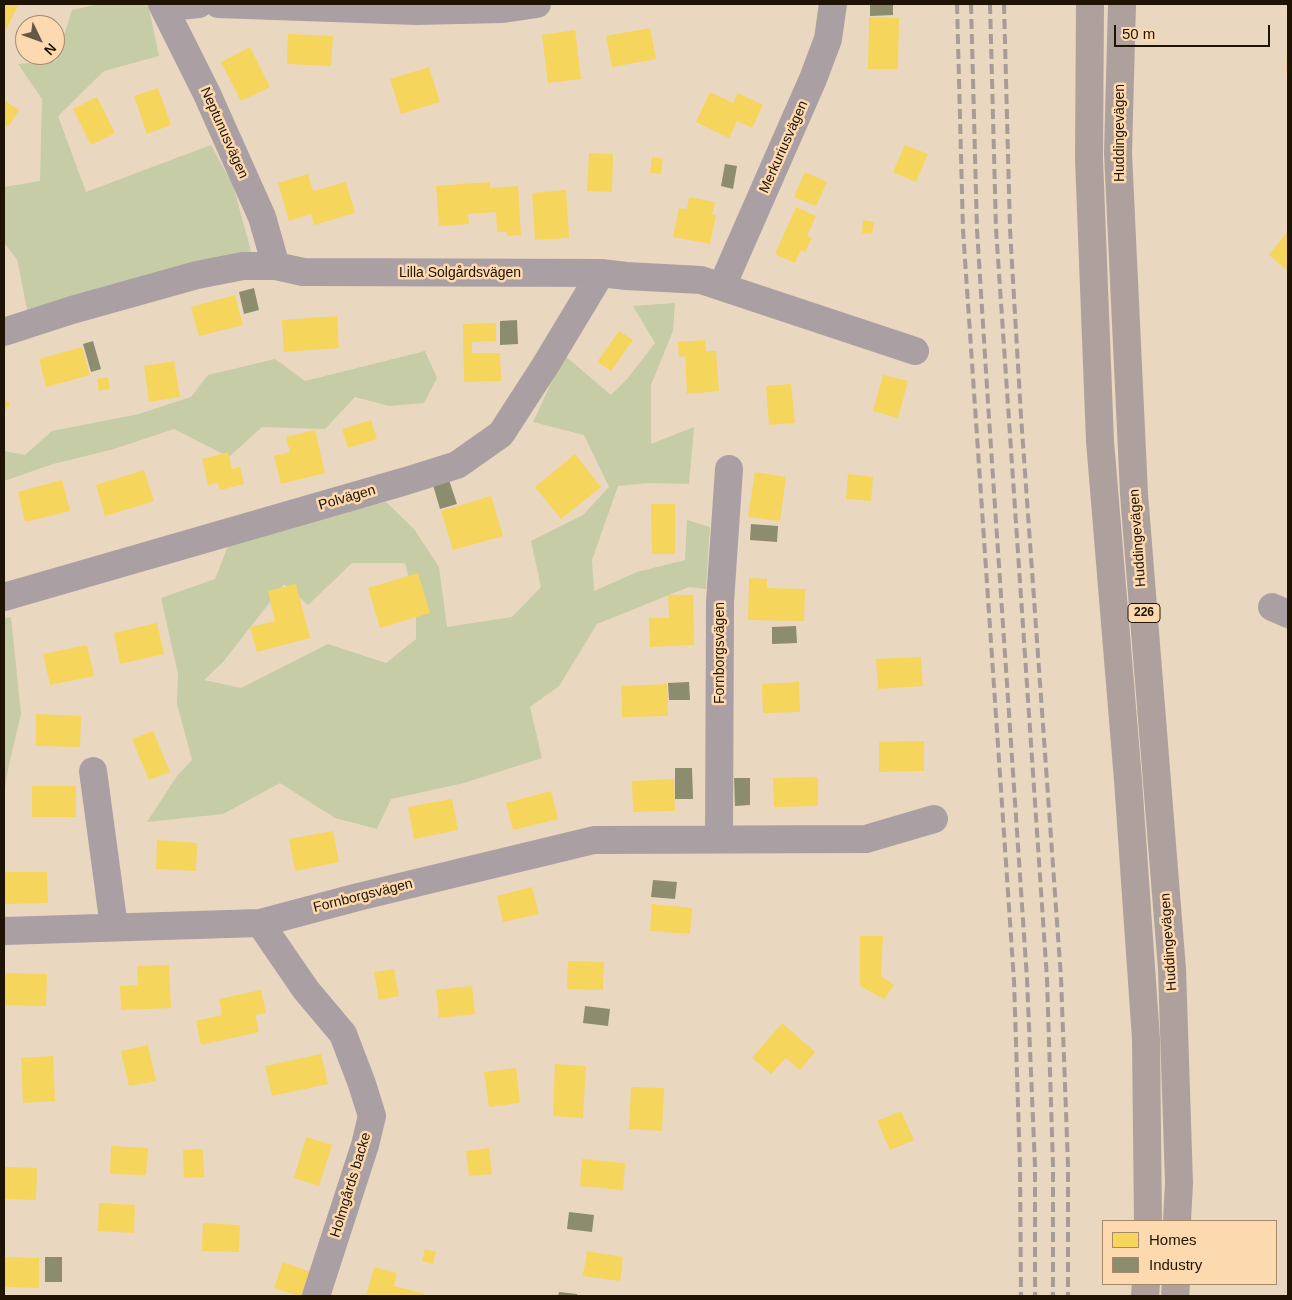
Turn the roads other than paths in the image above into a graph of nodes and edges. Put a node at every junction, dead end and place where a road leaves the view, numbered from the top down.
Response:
1 (199, 4) edge
2 (218, 4) edge
3 (537, 4) edge
4 (833, 4) edge
5 (1090, 4) edge
6 (1122, 4) edge
7 (162, 5) edge
8 (276, 266) junction
9 (601, 273) junction
10 (722, 286) junction
11 (4, 332) edge
12 (915, 351) dead end
13 (729, 469) dead end
14 (4, 597) edge
15 (93, 771) dead end
16 (934, 819) dead end
17 (719, 838) junction
18 (260, 923) junction
19 (114, 927) junction
20 (4, 931) edge
21 (1148, 1220) edge
22 (1178, 1220) edge
23 (316, 1296) edge

1 - 7 street
2 - 3 street
4 - 10 street, Merkuriusvägen
5 - 21 main road, 226
6 - 22 main road, Huddingevägen / 226
7 - 8 street, Neptunusvägen
8 - 9 street, Lilla Solgårdsvägen
8 - 11 street, Lilla Solgårdsvägen
9 - 10 street, Lilla Solgårdsvägen
9 - 14 street, Polvägen
10 - 12 street, Lilla Solgårdsvägen
13 - 17 street, Fornborgsvägen
15 - 19 street
16 - 17 street, Fornborgsvägen
17 - 18 street, Fornborgsvägen
18 - 19 street, Fornborgsvägen
18 - 23 street, Holmgårds backe
19 - 20 street, Fornborgsvägen

